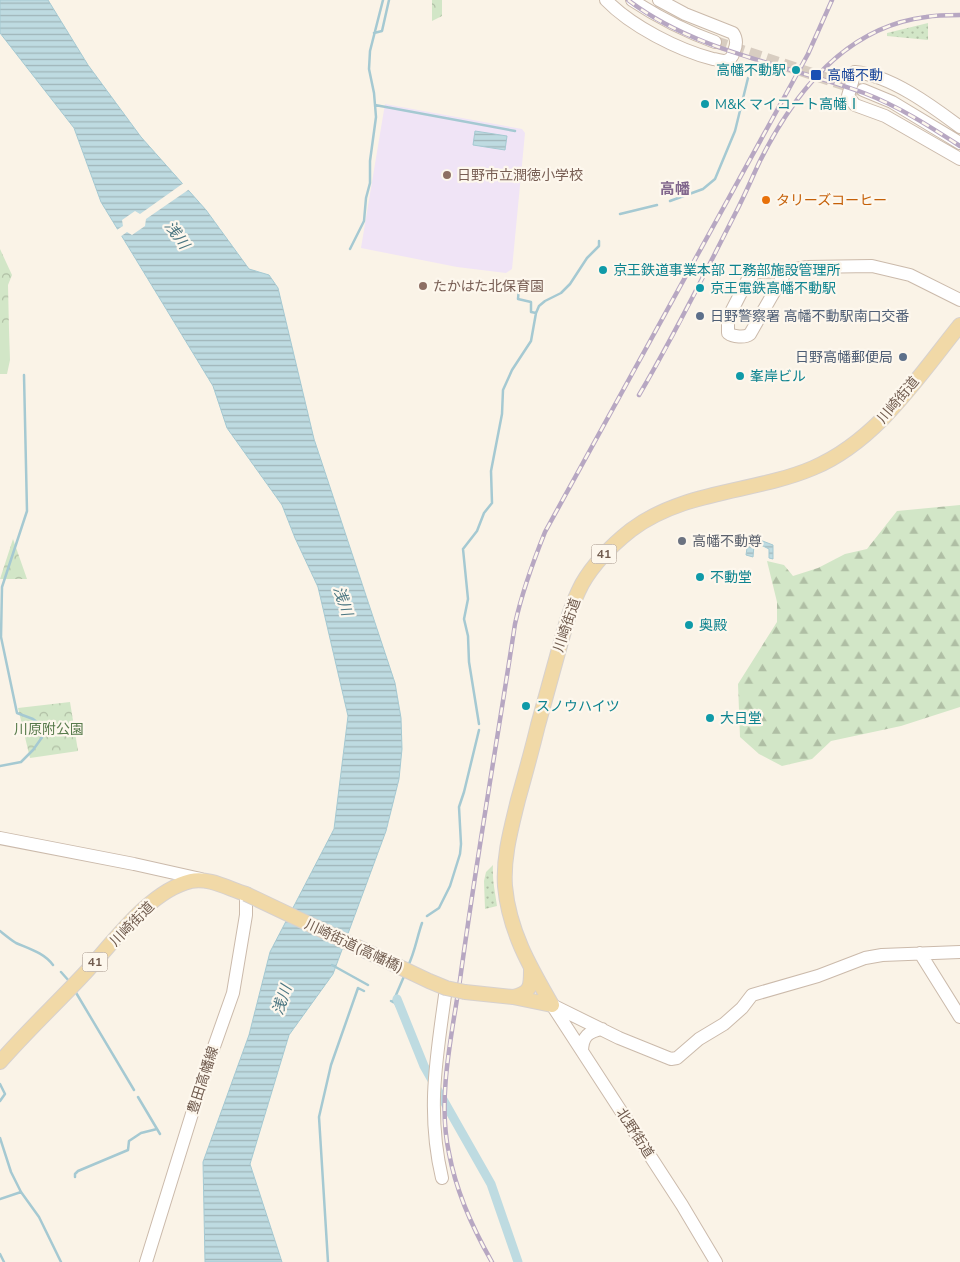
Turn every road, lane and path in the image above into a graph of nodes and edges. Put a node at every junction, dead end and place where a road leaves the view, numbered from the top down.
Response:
1 (606, 0) edge
2 (632, 0) edge
3 (659, 0) edge
4 (715, 42) tunnel mouth
5 (864, 90) tunnel mouth
6 (960, 127) edge
7 (960, 142) edge
8 (960, 159) edge
9 (786, 271) junction
10 (960, 300) edge
11 (960, 325) edge
12 (0, 838) edge
13 (202, 880) junction
14 (246, 894) junction
15 (960, 952) edge
16 (920, 953) junction
17 (531, 968) junction
18 (446, 988) junction
19 (513, 997) junction
20 (552, 1005) junction
21 (960, 1017) edge
22 (602, 1029) junction
23 (582, 1050) junction
24 (0, 1062) edge
25 (442, 1178) dead end
26 (146, 1262) edge
27 (716, 1262) edge

1 - 3 main road
2 - 4 main road
5 - 7 main road
6 - 8 main road
9 - 9 main road
9 - 10 main road
11 - 17 main road, 川崎街道 / 41
12 - 13 main road
13 - 14 main road
13 - 24 main road, 川崎街道 / 41
14 - 18 main road, 川崎街道(高幡橋), bridge
14 - 26 main road, 豊田高幡線
15 - 16 main road
16 - 21 main road
16 - 22 main road
17 - 19 main road
17 - 20 main road, 川崎街道 / 41
18 - 19 main road, 川崎街道(高幡橋), bridge
18 - 25 main road
19 - 20 main road
20 - 22 main road
20 - 23 main road, 北野街道
22 - 23 main road
23 - 27 main road, 北野街道

